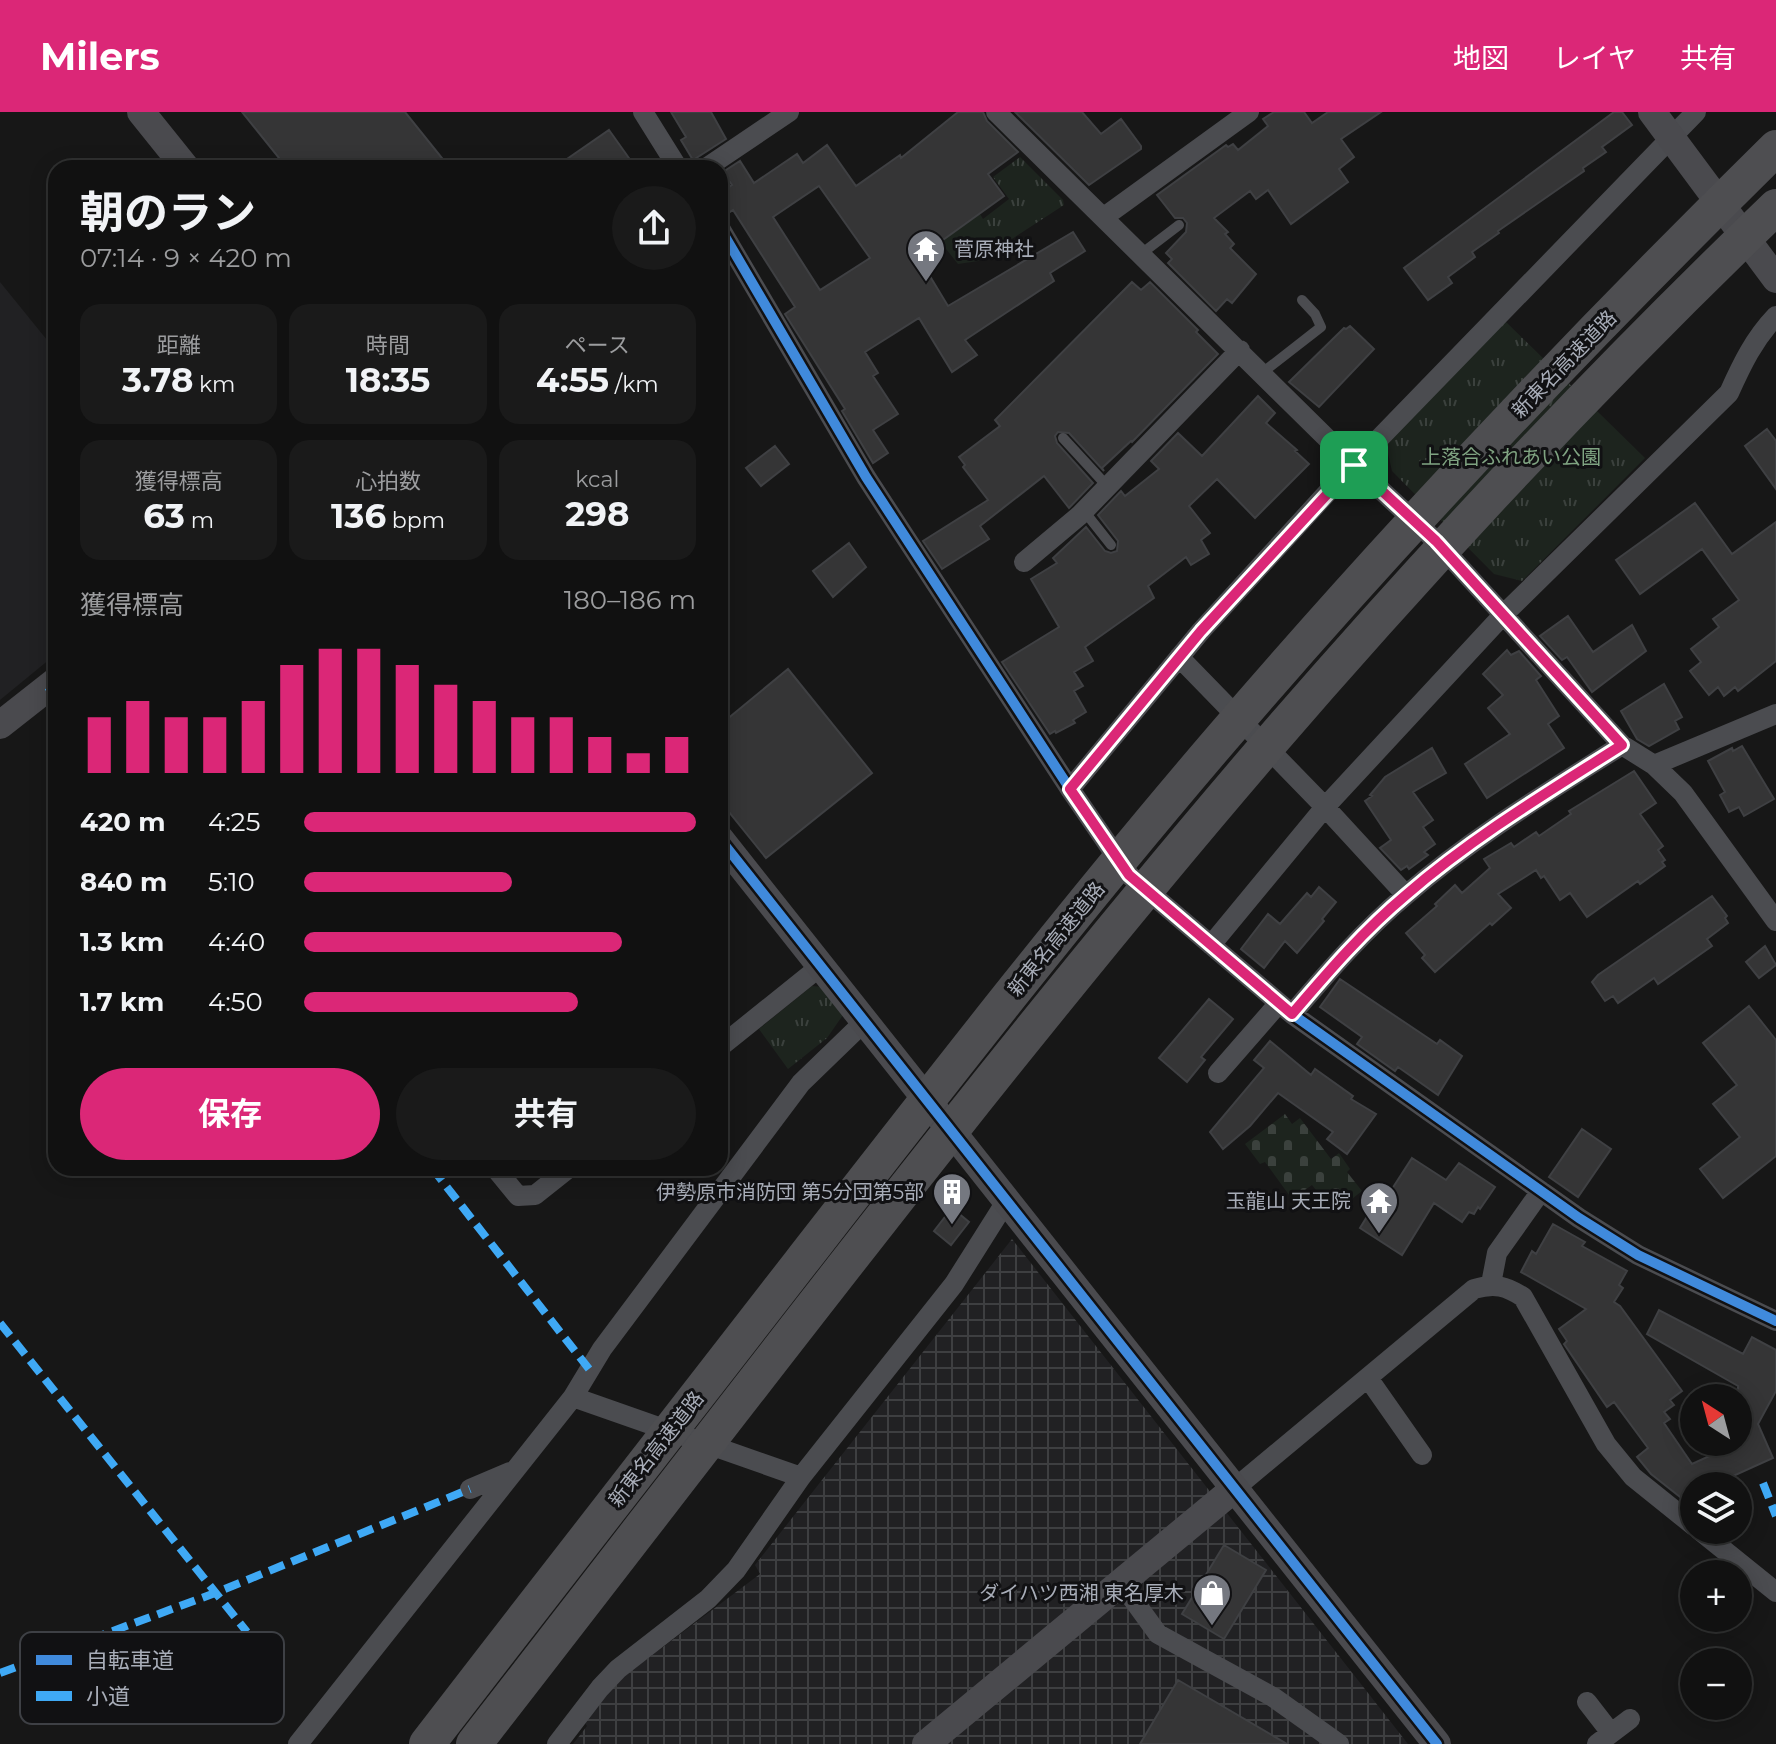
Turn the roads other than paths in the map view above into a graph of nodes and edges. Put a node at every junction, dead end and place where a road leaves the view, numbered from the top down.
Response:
1 (141, 112) edge
2 (643, 112) edge
3 (789, 112) edge
4 (996, 112) edge
5 (1249, 112) edge
6 (1652, 112) edge
7 (1696, 112) edge
8 (1670, 137) junction
9 (1776, 148) edge
10 (180, 160) edge
11 (673, 160) edge
12 (718, 160) edge
13 (1776, 207) edge
14 (1104, 217) junction
15 (1179, 225) dead end
16 (1776, 226) edge
17 (728, 242) edge
18 (1141, 254) junction
19 (1776, 279) edge
20 (1302, 300) dead end
21 (1776, 316) edge
22 (1240, 350) junction
23 (1262, 373) junction
24 (1561, 424) junction
25 (1063, 438) dead end
26 (1354, 465) junction
27 (1108, 487) junction
28 (1084, 511) junction
29 (1111, 545) dead end
30 (1024, 562) dead end
31 (1503, 615) junction
32 (1179, 657) junction
33 (48, 687) edge
34 (1776, 714) edge
35 (0, 725) edge
36 (1622, 745) junction
37 (1654, 765) junction
38 (1070, 789) junction
39 (1325, 807) junction
40 (728, 855) edge
41 (1406, 895) junction
42 (1776, 921) edge
43 (1211, 945) junction
44 (822, 965) junction
45 (1286, 1008) junction
46 (865, 1021) junction
47 (728, 1041) edge
48 (1221, 1061) dead end
49 (502, 1176) edge
50 (559, 1176) edge
51 (1541, 1191) junction
52 (1007, 1200) junction
53 (1491, 1284) junction
54 (1776, 1321) edge
55 (1368, 1378) junction
56 (573, 1397) junction
57 (1422, 1455) dead end
58 (514, 1471) junction
59 (801, 1477) junction
60 (470, 1489) dead end
61 (1234, 1489) junction
62 (1680, 1515) edge
63 (1716, 1544) edge
64 (1121, 1583) junction
65 (1776, 1592) edge
66 (1587, 1702) dead end
67 (1630, 1719) dead end
68 (1604, 1738) edge
69 (298, 1744) edge
70 (427, 1744) edge
71 (474, 1744) edge
72 (557, 1744) edge
73 (926, 1744) edge
74 (1339, 1744) edge
75 (1437, 1744) edge

1 - 10 street
2 - 11 street
3 - 12 street
4 - 14 street
5 - 14 street
6 - 8 street
7 - 8 street
8 - 19 street
8 - 26 street
9 - 70 highway, 新東名高速道路
13 - 24 highway, 新東名高速道路
14 - 18 street
15 - 18 lane
16 - 24 highway
17 - 38 street
18 - 22 street
20 - 23 lane
21 - 31 street
22 - 23 street
22 - 27 street
23 - 26 street
24 - 71 highway, 新東名高速道路
25 - 27 lane
26 - 31 street
26 - 32 street
27 - 28 street
28 - 29 lane
28 - 30 street
31 - 36 street
31 - 39 street
32 - 38 street
32 - 39 street
33 - 35 street
34 - 37 street
36 - 37 street
36 - 41 street
37 - 42 street
38 - 43 street
39 - 41 street
39 - 43 street
40 - 44 street
41 - 45 street
43 - 45 street
44 - 46 street
44 - 47 street
45 - 48 street
45 - 51 street
46 - 52 street
46 - 56 street
49 - 50 street
51 - 53 street
51 - 54 street
52 - 59 street
52 - 61 street
53 - 55 street
53 - 62 street
55 - 57 street
55 - 61 street
56 - 58 street
56 - 59 street
58 - 60 street
58 - 69 street
59 - 72 street
61 - 64 street
61 - 75 street
63 - 65 street
64 - 73 street
64 - 74 street
66 - 68 street
67 - 68 street

